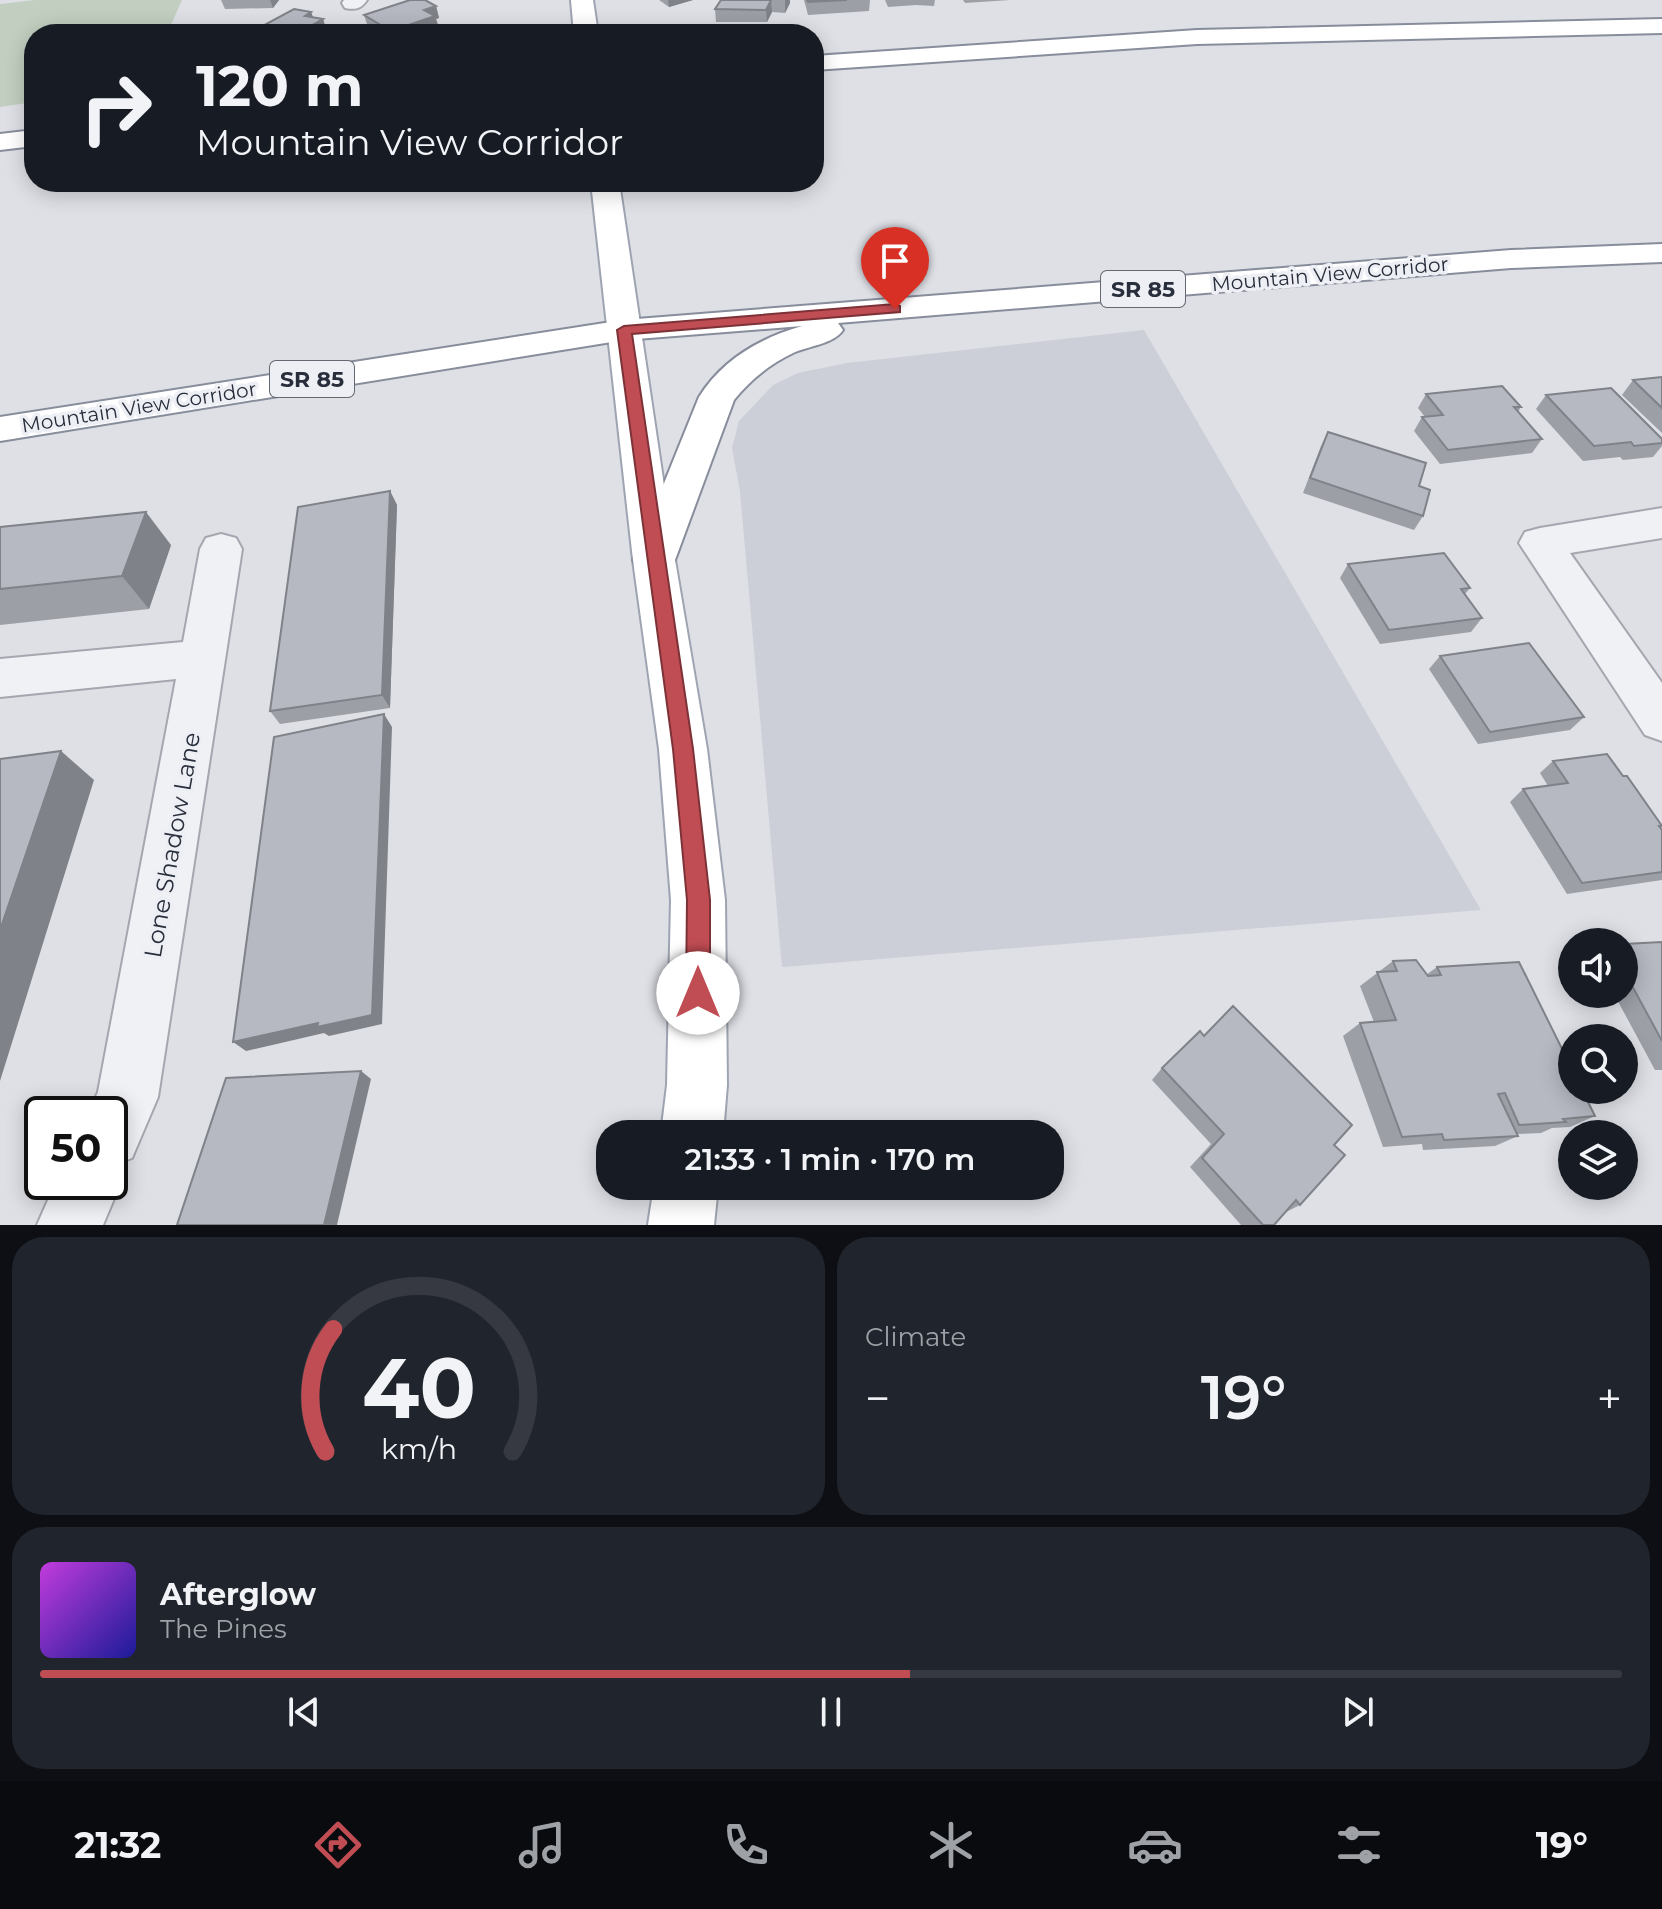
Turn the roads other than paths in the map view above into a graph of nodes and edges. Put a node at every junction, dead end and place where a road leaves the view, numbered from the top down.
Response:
1 (582, 0) edge
2 (585, 24) edge
3 (1662, 26) edge
4 (824, 62) edge
5 (24, 139) edge
6 (0, 142) edge
7 (606, 192) edge
8 (1662, 253) edge
9 (926, 306) junction
10 (624, 330) junction
11 (0, 429) edge
12 (1662, 523) edge
13 (221, 549) dead end
14 (654, 560) junction
15 (204, 658) junction
16 (0, 678) edge
17 (1662, 721) edge
18 (128, 1097) edge
19 (693, 1120) edge
20 (81, 1200) edge
21 (684, 1200) edge
22 (70, 1225) edge
23 (681, 1225) edge

1 - 2 main road
3 - 4 main road
5 - 6 main road
7 - 10 main road
8 - 9 main road, Mountain View Corridor / SR 85
9 - 10 main road, Mountain View Corridor / SR 85
9 - 14 main road
10 - 11 main road, Mountain View Corridor / SR 85
10 - 14 main road
12 - 17 street
13 - 15 street, Lone Shadow Lane
14 - 19 main road
15 - 16 street
15 - 18 street, Lone Shadow Lane
20 - 22 street
21 - 23 main road

